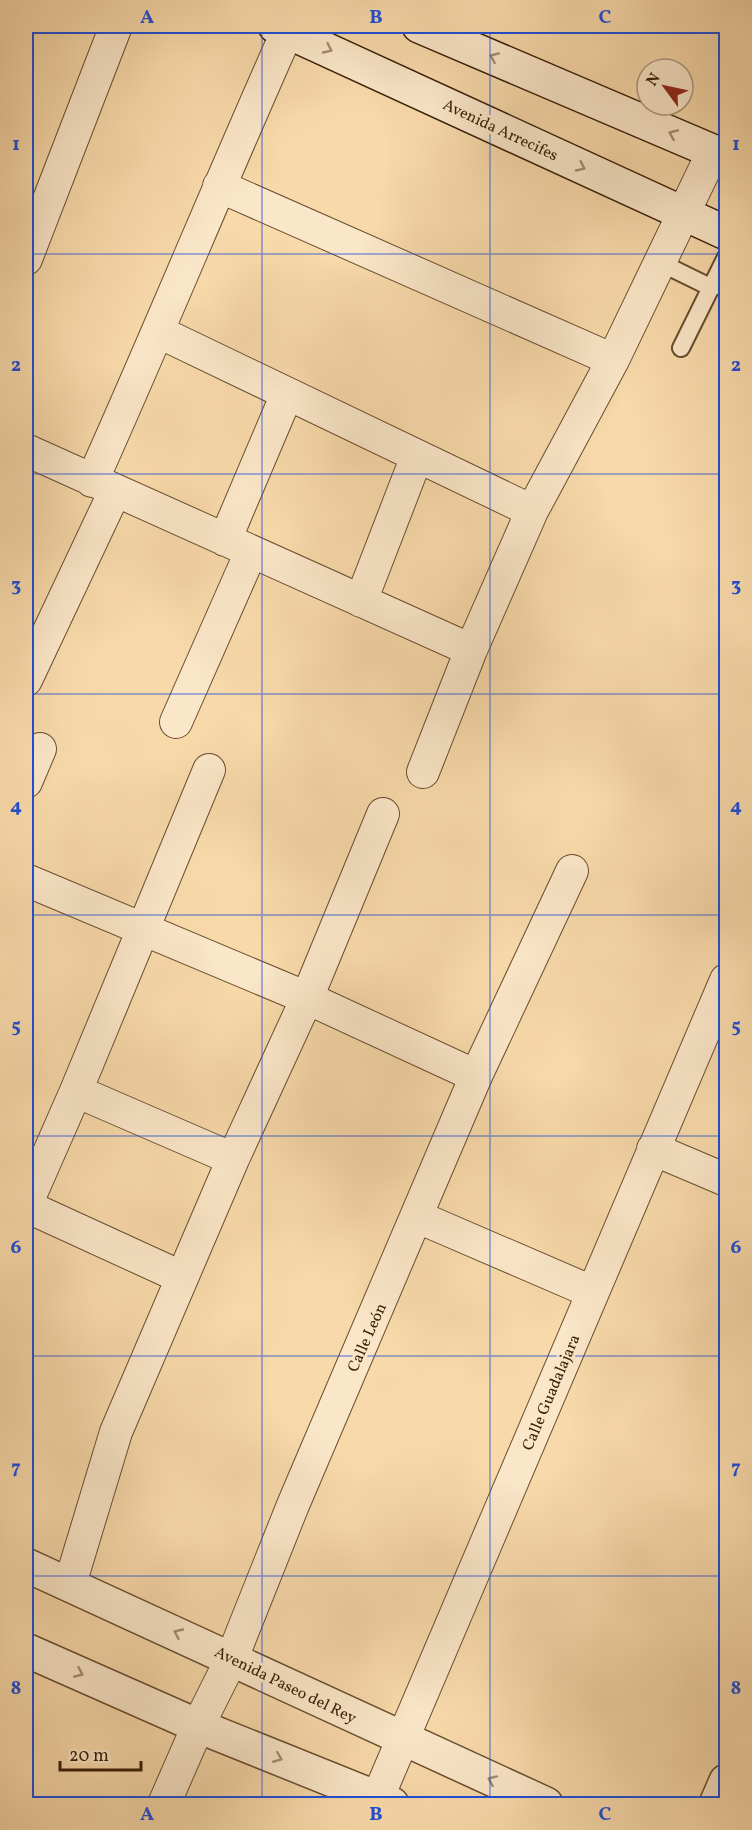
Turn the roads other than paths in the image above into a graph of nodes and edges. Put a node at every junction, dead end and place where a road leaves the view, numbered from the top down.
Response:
1 (116, 26) edge
2 (419, 26) edge
3 (281, 28) edge
4 (720, 155) edge
5 (219, 186) junction
6 (685, 215) junction
7 (726, 233) edge
8 (726, 257) edge
9 (26, 259) edge
10 (661, 264) junction
11 (712, 288) junction
12 (159, 332) junction
13 (681, 348) dead end
14 (613, 360) junction
15 (287, 394) junction
16 (26, 450) edge
17 (417, 456) junction
18 (104, 486) junction
19 (532, 511) junction
20 (238, 546) junction
21 (361, 601) junction
22 (471, 650) junction
23 (26, 680) edge
24 (176, 722) dead end
25 (40, 749) dead end
26 (209, 770) dead end
27 (423, 772) dead end
28 (26, 782) edge
29 (383, 814) dead end
30 (572, 871) dead end
31 (26, 880) edge
32 (142, 931) junction
33 (726, 980) edge
34 (307, 998) junction
35 (477, 1076) junction
36 (76, 1091) junction
37 (653, 1149) junction
38 (233, 1159) junction
39 (726, 1180) edge
40 (26, 1205) edge
41 (418, 1217) junction
42 (181, 1277) junction
43 (592, 1292) junction
44 (26, 1564) edge
45 (70, 1584) junction
46 (26, 1650) edge
47 (232, 1658) junction
48 (198, 1726) junction
49 (404, 1741) junction
50 (726, 1780) edge
51 (382, 1803) edge
52 (164, 1804) edge
53 (546, 1804) edge
54 (716, 1804) edge

1 - 9 street
4 -> 2 street
3 - 5 street
3 -> 6 street, Avenida Arrecifes
4 - 6 street
5 - 12 street
5 - 14 street
6 - 7 street, Avenida Arrecifes
6 - 10 street
8 - 11 lane
10 - 11 lane
10 - 14 street
11 - 13 lane
12 - 15 street
12 - 18 street
14 - 19 street
15 - 17 street
15 - 20 street
16 - 18 street
17 - 19 street
17 - 21 street
18 - 20 street
18 - 23 street
19 - 22 street
20 - 21 street
20 - 24 street
21 - 22 street
22 - 27 street
25 - 28 street
26 - 32 street
29 - 34 street
30 - 35 street, Calle León
31 - 32 street
32 - 34 street
32 - 36 street
33 - 37 street, Calle Guadalajara
34 - 35 street
34 - 38 street
35 - 41 street, Calle León
36 - 38 street
36 - 40 street
37 - 39 street
37 - 43 street, Calle Guadalajara
38 - 42 street
40 - 42 street
41 - 43 street
41 - 47 street, Calle León
42 - 45 street
43 - 49 street, Calle Guadalajara
44 - 45 street, Avenida Paseo del Rey
47 -> 45 street, Avenida Paseo del Rey
46 -> 48 street
47 - 48 street, Calle León
47 - 49 street, Avenida Paseo del Rey
48 -> 51 street
48 - 52 street, Calle León
49 - 51 street, Calle Guadalajara
53 -> 49 street, Avenida Paseo del Rey
50 - 54 street

